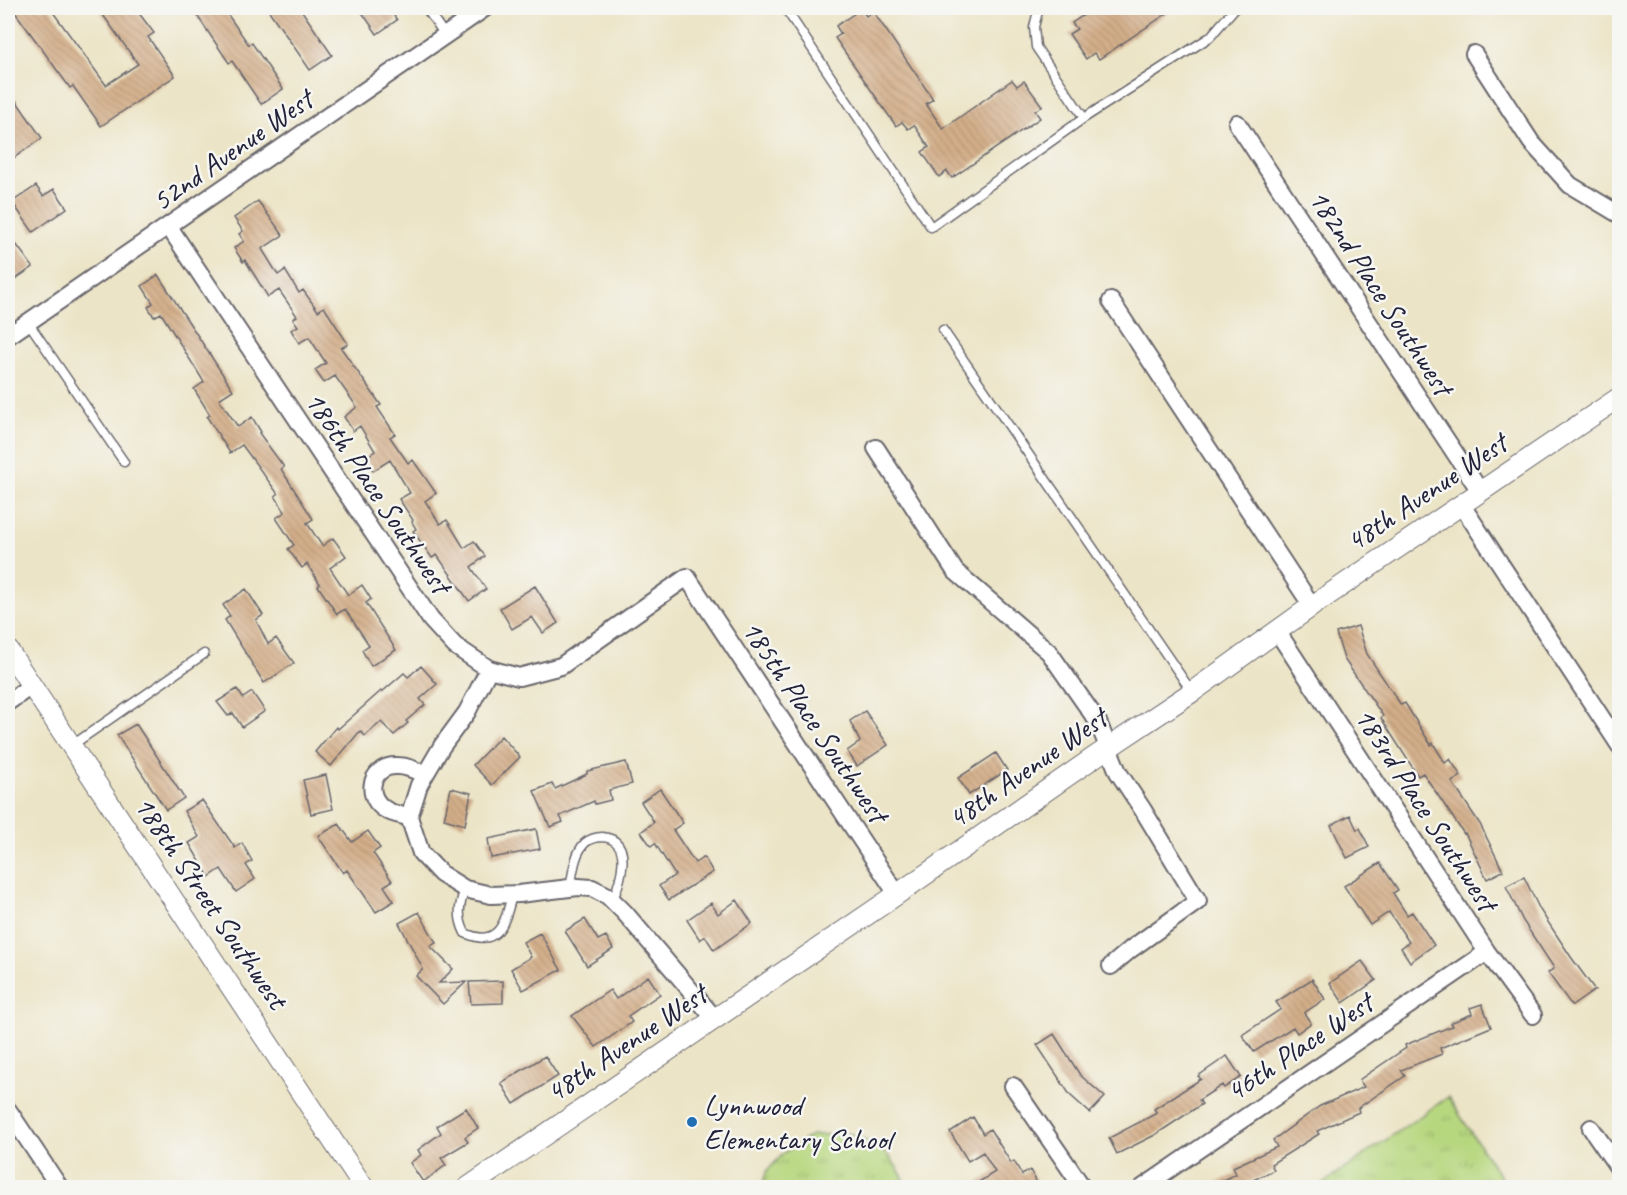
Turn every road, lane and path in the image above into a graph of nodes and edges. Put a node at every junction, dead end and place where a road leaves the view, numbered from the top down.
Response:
1 (426, 8) edge
2 (485, 8) edge
3 (785, 8) edge
4 (1043, 8) edge
5 (1235, 8) edge
6 (445, 35) junction
7 (1474, 54) dead end
8 (1084, 118) junction
9 (1237, 123) dead end
10 (1620, 215) edge
11 (169, 227) junction
12 (1111, 301) dead end
13 (28, 322) junction
14 (943, 330) dead end
15 (8, 336) edge
16 (1620, 397) edge
17 (876, 448) dead end
18 (124, 462) dead end
19 (1480, 490) junction
20 (1461, 504) junction
21 (687, 577) joint
22 (1312, 606) junction
23 (1277, 631) junction
24 (8, 651) edge
25 (204, 654) dead end
26 (489, 669) junction
27 (31, 686) junction
28 (1192, 692) junction
29 (8, 702) edge
30 (71, 746) junction
31 (1620, 746) edge
32 (1109, 748) junction
33 (425, 775) junction
34 (410, 817) junction
35 (465, 889) junction
36 (570, 889) junction
37 (897, 894) junction
38 (512, 895) junction
39 (613, 900) junction
40 (1487, 952) junction
41 (1111, 966) dead end
42 (1533, 1016) dead end
43 (715, 1019) junction
44 (1013, 1086) dead end
45 (8, 1110) edge
46 (1592, 1128) dead end
47 (1620, 1170) edge
48 (60, 1188) edge
49 (364, 1188) edge
50 (467, 1188) edge
51 (1083, 1188) edge
52 (1142, 1188) edge

1 - 6 lane
2 - 6 street, 52nd Avenue West
3 - 8 lane
4 - 8 lane
5 - 8 lane
6 - 11 street, 52nd Avenue West
7 - 10 street
9 - 19 street, 182nd Place Southwest
11 - 13 street, 52nd Avenue West
11 - 26 street, 186th Place Southwest
12 - 22 street
13 - 15 street, 52nd Avenue West
13 - 18 lane
14 - 28 lane
16 - 19 street, 48th Avenue West
17 - 32 street
19 - 20 street, 48th Avenue West
20 - 22 street, 48th Avenue West
20 - 31 street
21 - 26 street, 186th Place Southwest
21 - 37 street, 185th Place Southwest
22 - 23 street, 48th Avenue West
23 - 28 street, 48th Avenue West
23 - 40 street, 183rd Place Southwest
24 - 27 street, 188th Street Southwest
25 - 30 lane
26 - 33 street
27 - 29 street
27 - 30 street, 188th Street Southwest
28 - 32 street, 48th Avenue West
30 - 49 street, 188th Street Southwest
32 - 37 street, 48th Avenue West
32 - 41 street
33 - 34 street
33 - 34 street
34 - 35 street
35 - 38 street
35 - 38 lane
36 - 38 street
36 - 39 street
36 - 39 lane
37 - 43 street, 48th Avenue West
39 - 43 street
40 - 42 street, 183rd Place Southwest
40 - 52 street, 46th Place West
43 - 50 street, 48th Avenue West
44 - 51 street
45 - 48 street
46 - 47 street

